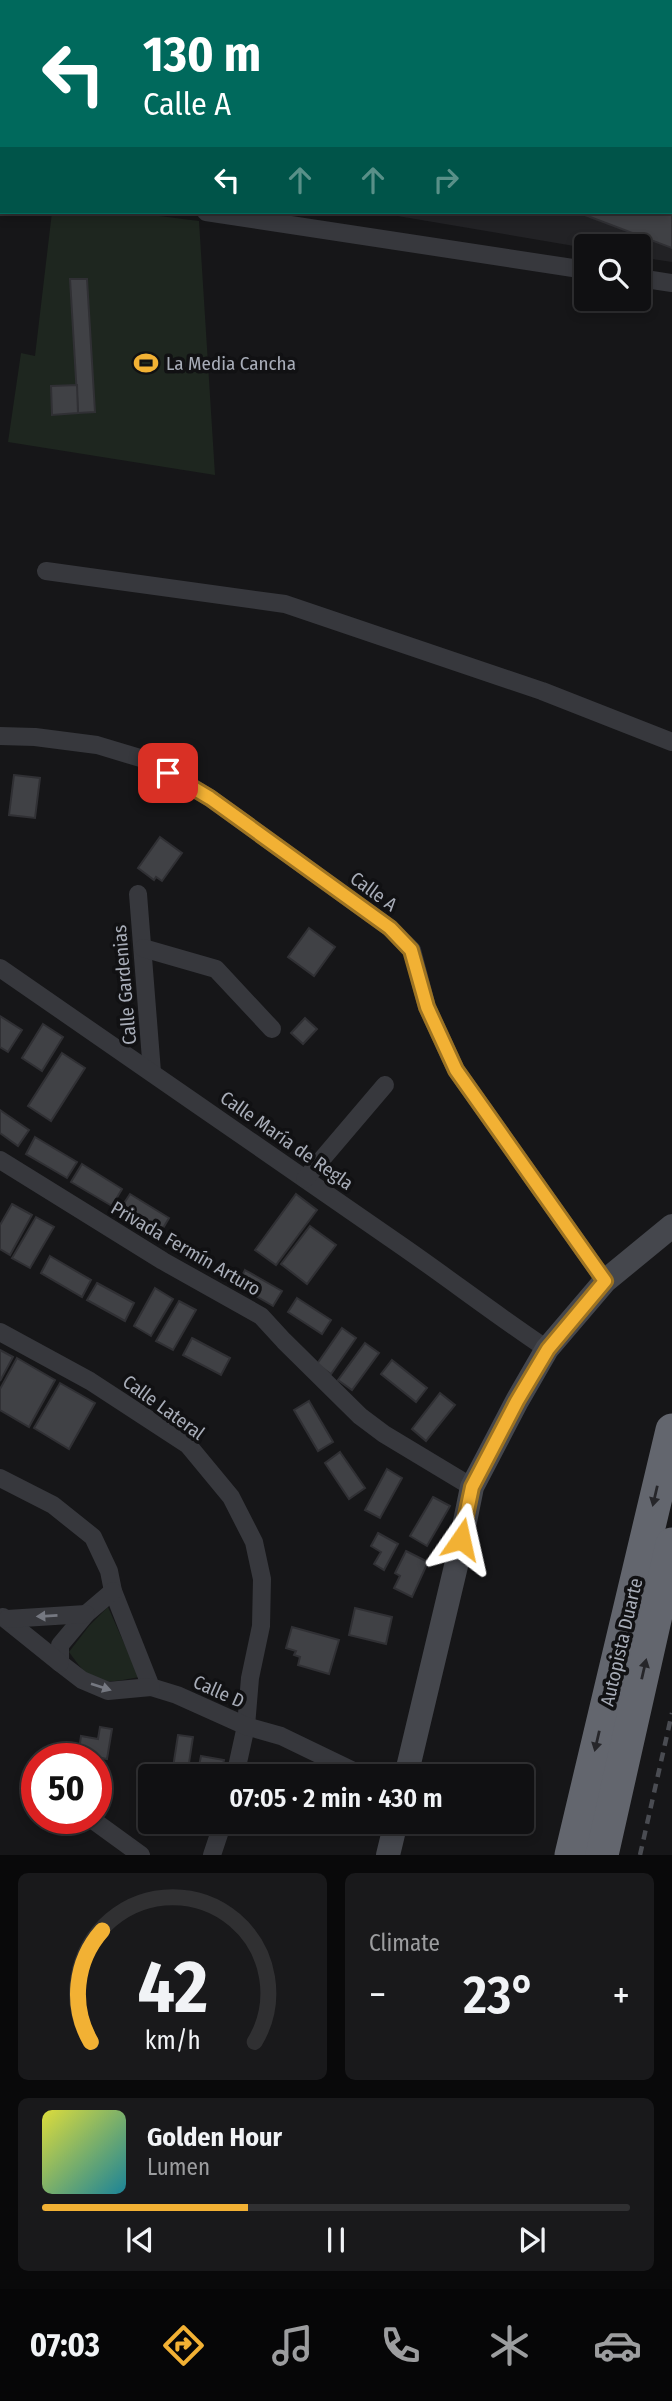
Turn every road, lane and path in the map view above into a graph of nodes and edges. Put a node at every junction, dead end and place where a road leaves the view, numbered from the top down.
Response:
1 (219, 214) edge
2 (574, 268) edge
3 (651, 280) edge
4 (672, 283) edge
5 (46, 571) dead end
6 (0, 736) edge
7 (672, 742) edge
8 (138, 894) dead end
9 (143, 948) junction
10 (0, 968) edge
11 (272, 1029) dead end
12 (152, 1072) junction
13 (385, 1085) dead end
14 (0, 1160) edge
15 (305, 1179) junction
16 (671, 1227) edge
17 (605, 1281) junction
18 (0, 1332) edge
19 (548, 1349) junction
20 (672, 1430) edge
21 (0, 1478) edge
22 (472, 1487) junction
23 (672, 1544) edge
24 (113, 1591) junction
25 (666, 1602) edge
26 (86, 1614) junction
27 (4, 1618) edge
28 (60, 1663) junction
29 (151, 1688) junction
30 (246, 1726) junction
31 (238, 1764) edge
32 (339, 1764) edge
33 (409, 1764) edge
34 (112, 1834) edge
35 (219, 1834) edge
36 (393, 1834) edge
37 (141, 1855) edge
38 (212, 1855) edge
39 (388, 1855) edge
40 (571, 1855) edge
41 (602, 1855) edge

1 - 2 street
3 - 4 street
5 - 7 street
6 - 17 street, Calle A
8 - 9 street, Calle Gardenias
9 - 11 street
9 - 12 street, Calle Gardenias
10 - 12 street, Calle María de Regla
12 - 15 street, Calle María de Regla
13 - 15 street
14 - 22 street, Privada Fermín Arturo
15 - 19 street, Calle María de Regla
16 - 17 main road
17 - 19 main road
18 - 30 street, Calle Lateral
19 - 22 main road
20 -> 40 highway, Autopista Duarte
21 - 24 street
22 - 33 main road
23 - 25 highway, Autopista Duarte
24 - 26 street
24 - 29 street
41 -> 25 highway, Autopista Duarte
26 -> 27 street
26 - 28 street
27 - 28 street
28 -> 29 street
29 - 30 street, Calle D
30 - 31 street, Calle Lateral
30 - 32 street, Calle D
34 - 37 street
35 - 38 street
36 - 39 main road

